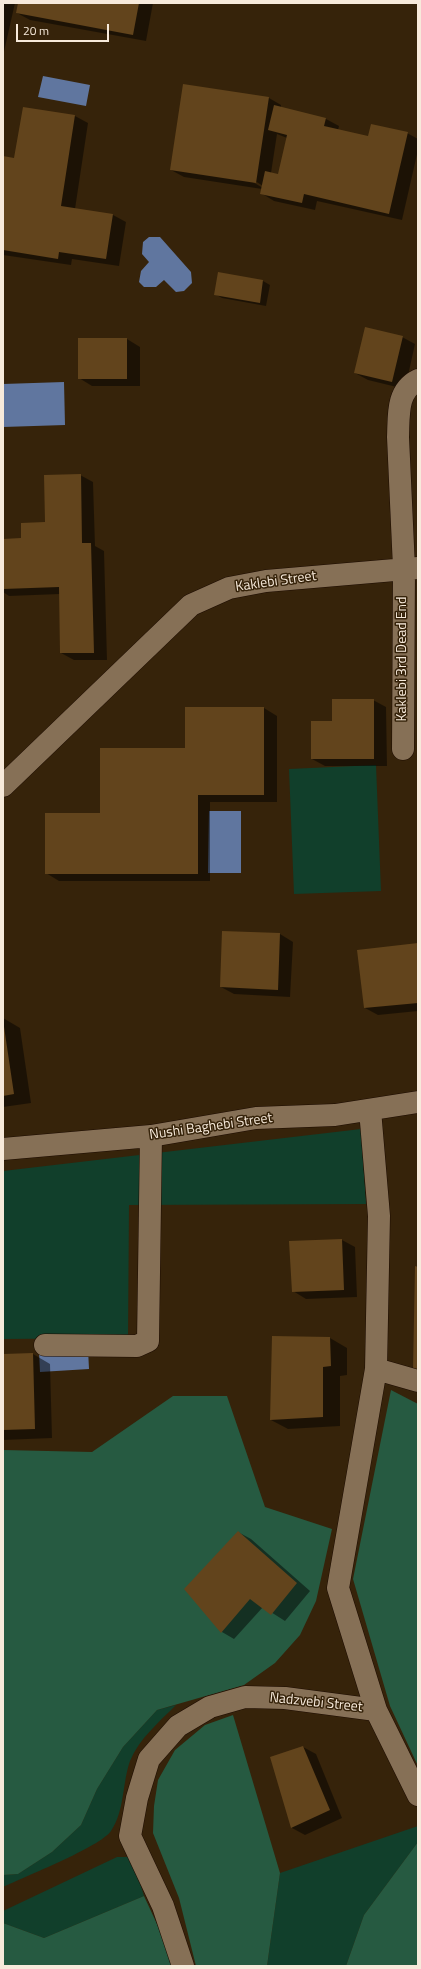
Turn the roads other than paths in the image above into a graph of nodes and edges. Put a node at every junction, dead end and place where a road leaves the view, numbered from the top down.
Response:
1 (418, 380) edge
2 (411, 568) edge
3 (403, 749) dead end
4 (3, 786) edge
5 (418, 1102) edge
6 (370, 1110) junction
7 (151, 1136) junction
8 (3, 1149) edge
9 (45, 1345) dead end
10 (376, 1369) junction
11 (418, 1380) edge
12 (376, 1710) junction
13 (418, 1795) edge
14 (183, 1966) edge

1 - 2 street
2 - 3 street, Kaklebi 3rd Dead End
2 - 4 street, Kaklebi Street
5 - 6 street, Nushi Baghebi Street
6 - 7 street, Nushi Baghebi Street
6 - 10 street, Nadzvebi Street
7 - 8 street, Nushi Baghebi Street
7 - 9 street
10 - 11 street
10 - 12 street, Nadzvebi Street
12 - 13 street
12 - 14 street, Nadzvebi Street

